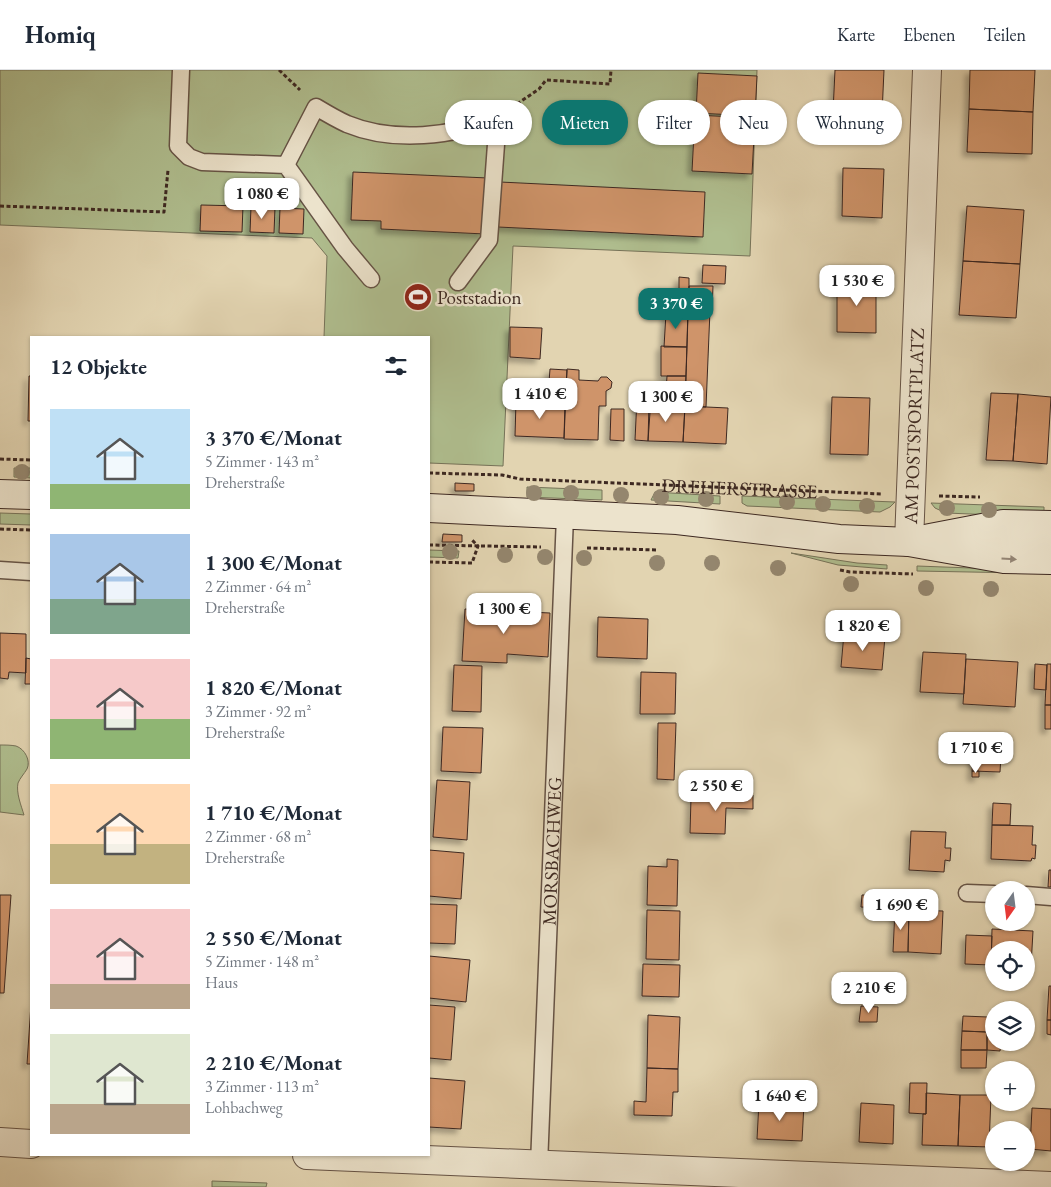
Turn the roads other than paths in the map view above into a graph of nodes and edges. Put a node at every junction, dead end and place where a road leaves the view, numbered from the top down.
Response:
1 (181, 70) edge
2 (927, 70) edge
3 (286, 165) junction
4 (371, 279) dead end
5 (458, 282) dead end
6 (0, 494) edge
7 (30, 495) edge
8 (430, 508) edge
9 (565, 516) junction
10 (1051, 525) edge
11 (1051, 540) edge
12 (909, 542) junction
13 (1051, 560) edge
14 (0, 570) edge
15 (30, 572) edge
16 (967, 893) dead end
17 (985, 894) edge
18 (1035, 896) edge
19 (1051, 897) edge
20 (0, 1142) edge
21 (30, 1144) edge
22 (318, 1156) edge
23 (539, 1176) edge
24 (1051, 1186) edge

1 - 3 lane
2 - 12 street, AM POSTSPORTPLATZ
3 - 4 lane
3 - 5 lane
6 - 7 street
8 - 9 street, DREHERSTRASSE
9 - 12 street, DREHERSTRASSE
9 - 23 lane, MORSBACHWEG
10 - 12 street, DREHERSTRASSE
11 - 12 street, DREHERSTRASSE
12 -> 13 street, DREHERSTRASSE
14 - 15 lane
16 - 17 lane
18 - 19 lane
20 - 21 street
22 - 23 street
23 - 24 street

